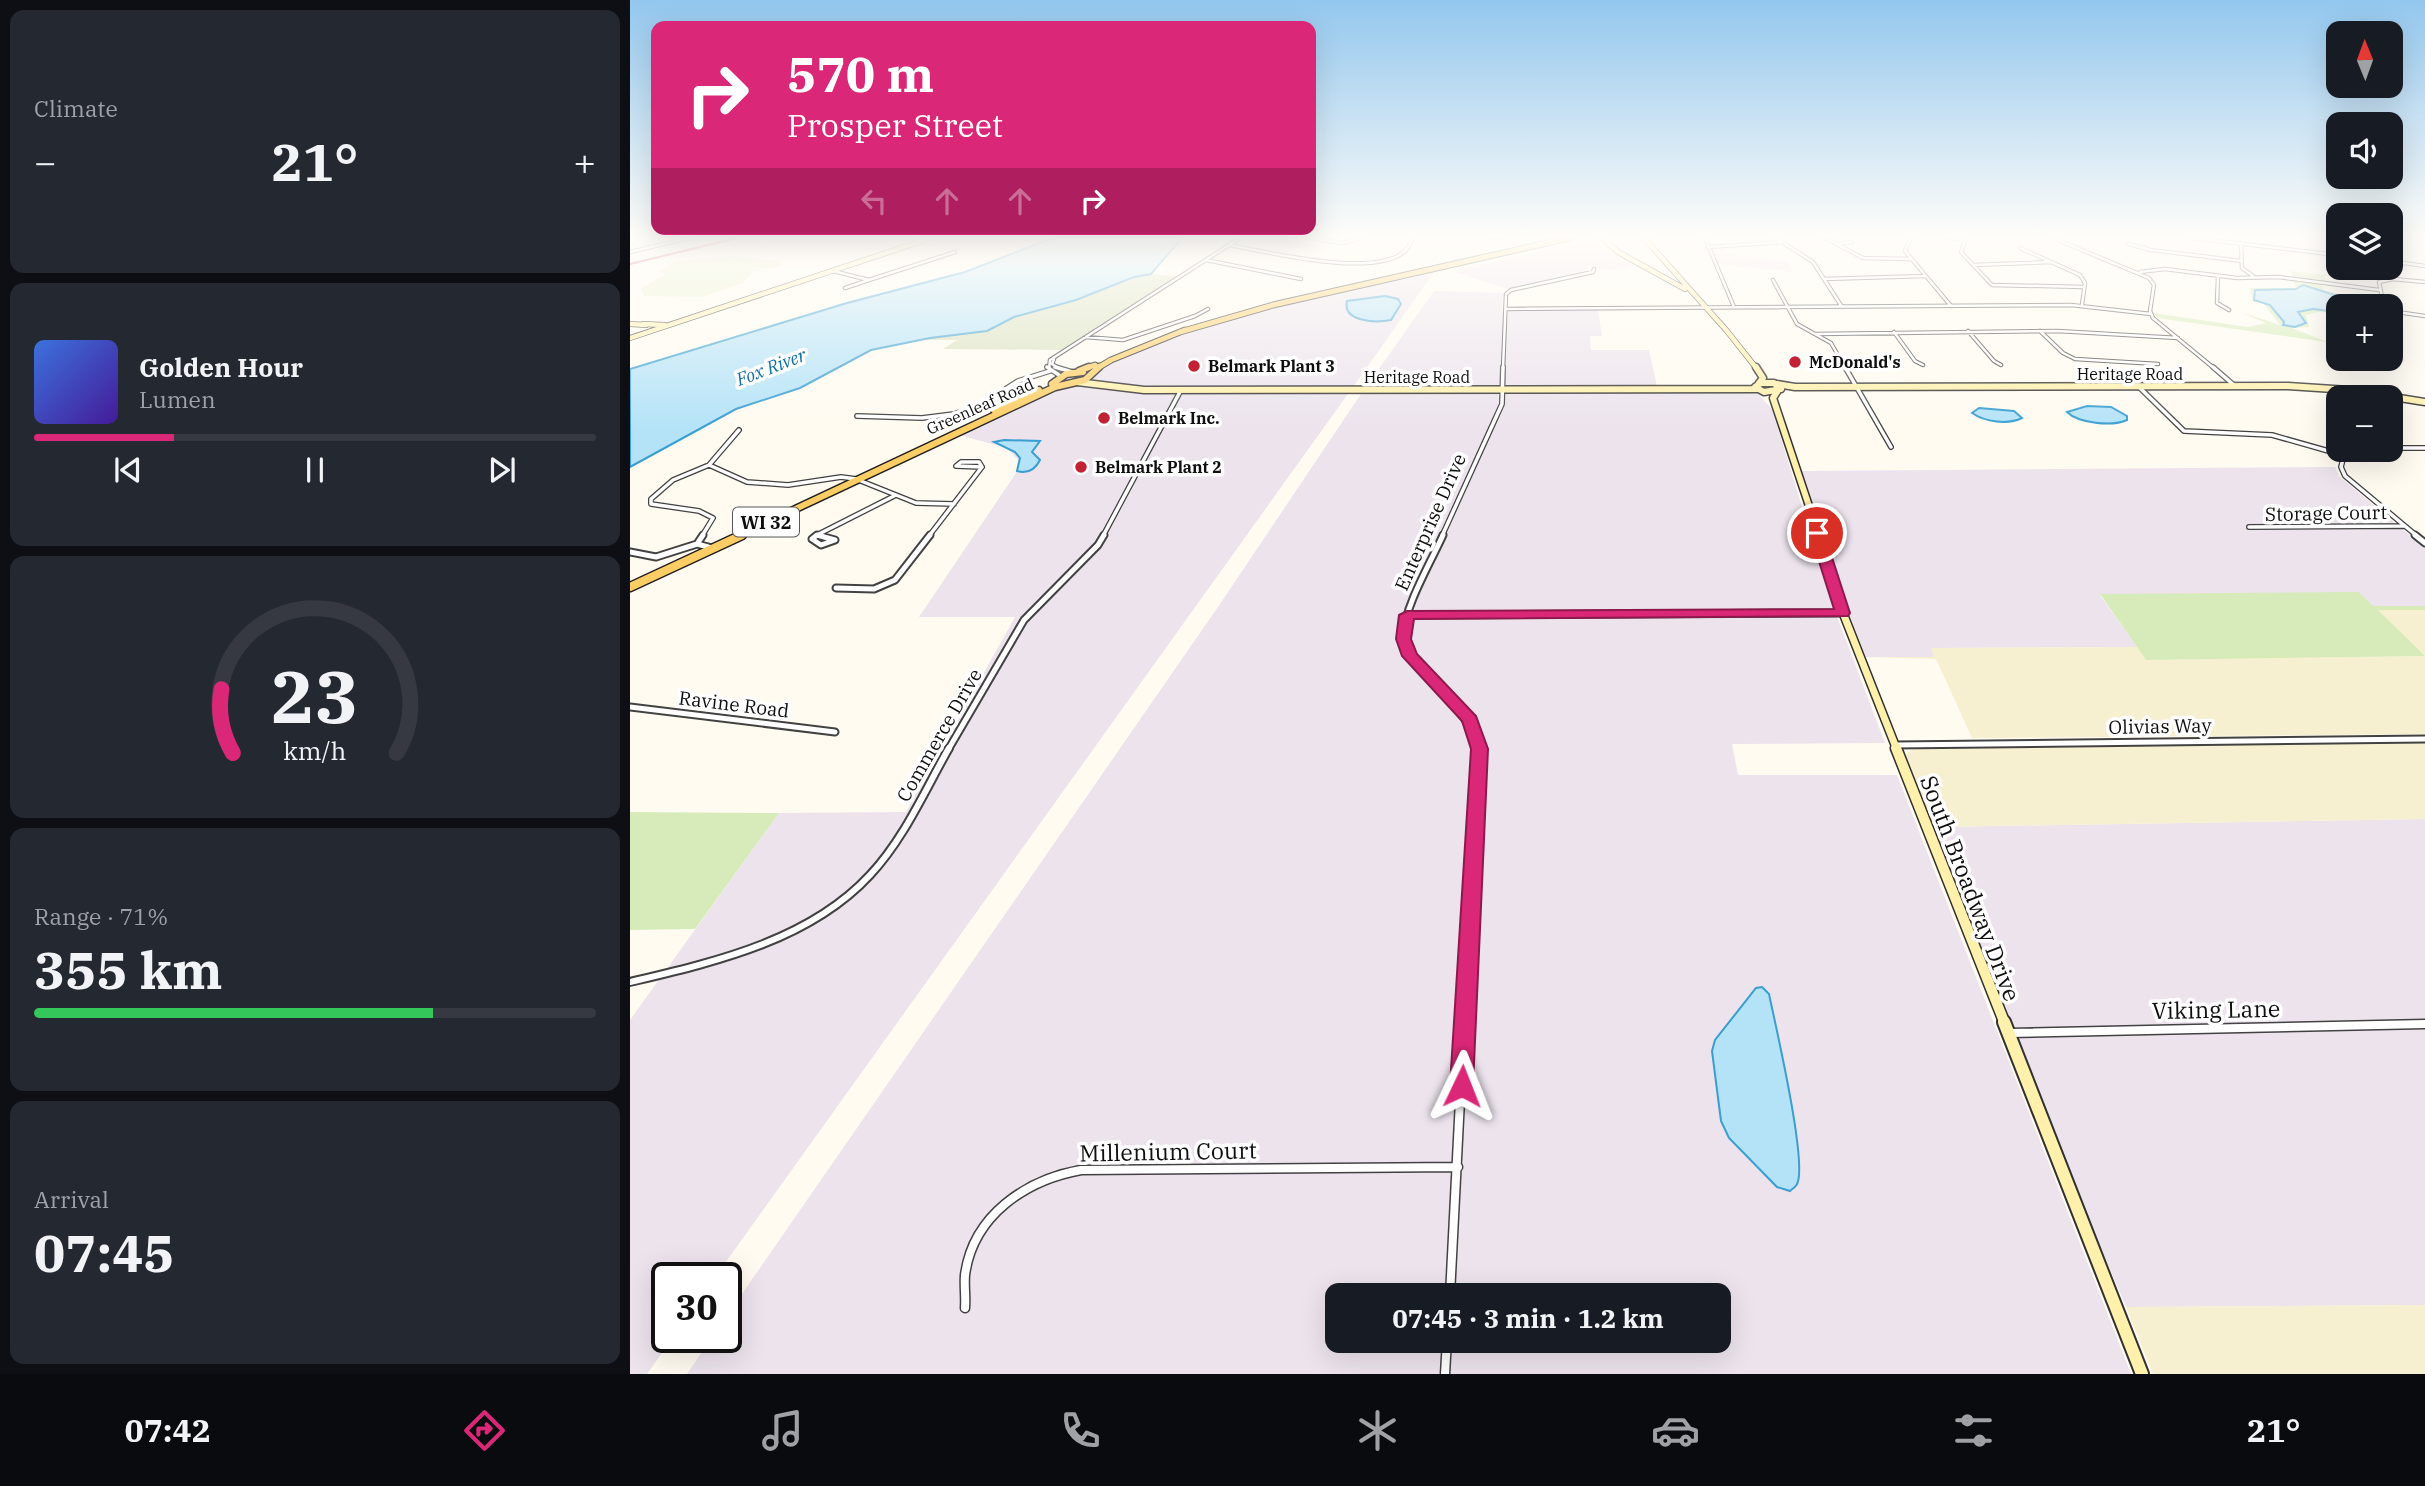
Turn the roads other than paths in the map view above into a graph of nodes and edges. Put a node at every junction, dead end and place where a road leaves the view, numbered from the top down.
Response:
1 (741, 302) edge
2 (1140, 302) edge
3 (1286, 302) edge
4 (1506, 302) edge
5 (1701, 302) edge
6 (1732, 302) edge
7 (1785, 302) edge
8 (1839, 302) edge
9 (1948, 302) edge
10 (2152, 302) edge
11 (2217, 302) edge
12 (2082, 305) joint
13 (1951, 306) junction
14 (1706, 307) junction
15 (1734, 307) junction
16 (1788, 307) junction
17 (1842, 307) junction
18 (1209, 309) dead end
19 (1506, 309) junction
20 (2229, 310) dead end
21 (2403, 313) edge
22 (2151, 314) junction
23 (2425, 316) edge
24 (683, 322) junction
25 (630, 324) edge
26 (643, 324) junction
27 (659, 330) junction
28 (1185, 330) junction
29 (1968, 331) junction
30 (2040, 331) junction
31 (1894, 332) junction
32 (1815, 334) junction
33 (1086, 337) junction
34 (630, 338) edge
35 (2178, 338) junction
36 (1055, 356) junction
37 (2158, 364) dead end
38 (1923, 365) dead end
39 (2001, 365) dead end
40 (1051, 370) junction
41 (1759, 370) junction
42 (1077, 372) junction
43 (1090, 376) junction
44 (1062, 378) junction
45 (1074, 383) junction
46 (2138, 386) junction
47 (2235, 386) junction
48 (1759, 387) junction
49 (1858, 387) junction
50 (1777, 388) junction
51 (1120, 389) junction
52 (1504, 389) junction
53 (1181, 390) junction
54 (2422, 402) edge
55 (1778, 412) junction
56 (857, 416) dead end
57 (739, 430) dead end
58 (1891, 447) dead end
59 (2425, 447) edge
60 (2403, 448) edge
61 (2326, 450) edge
62 (901, 457) junction
63 (2342, 462) edge
64 (709, 465) junction
65 (982, 467) junction
66 (856, 479) junction
67 (894, 496) junction
68 (954, 504) junction
69 (2404, 526) junction
70 (2249, 527) dead end
71 (816, 535) dead end
72 (2425, 543) edge
73 (697, 544) junction
74 (712, 548) junction
75 (630, 552) edge
76 (630, 587) edge
77 (836, 588) dead end
78 (1843, 613) junction
79 (1407, 615) junction
80 (630, 707) edge
81 (835, 732) dead end
82 (2425, 739) edge
83 (1895, 745) junction
84 (630, 982) edge
85 (2425, 1024) edge
86 (2007, 1033) junction
87 (1458, 1167) junction
88 (1451, 1283) edge
89 (965, 1308) dead end
90 (1446, 1353) edge
91 (1445, 1374) edge
92 (2142, 1374) edge

1 - 24 main road
2 - 33 street
3 - 28 main road, WI 32
4 - 19 street
5 - 14 main road
6 - 15 street
7 - 16 street
8 - 17 street
9 - 13 street
10 - 22 street
11 - 20 street
12 - 13 street
12 - 22 street
13 - 17 street
14 - 15 street
14 - 19 street
14 - 41 main road
15 - 16 street
16 - 17 street
16 - 32 street
18 - 33 street
19 - 52 street, Enterprise Drive
21 - 23 street
22 - 35 street
24 - 26 main road
24 - 27 main road
25 - 26 main road
26 - 27 main road
27 - 34 main road
28 - 42 main road, WI 32
28 - 43 main road, WI 32
29 - 30 street
29 - 31 street
29 - 39 street
30 - 35 street
30 - 37 street
31 - 32 street
31 - 38 street
32 - 49 street
33 - 36 street
35 - 47 street
36 - 40 street
36 - 42 street
40 - 44 street
40 - 56 street
41 - 48 main road
41 - 50 main road
42 - 43 main road
42 - 44 main road, WI 32
43 - 45 main road, WI 32
43 - 51 main road, Heritage Road
44 - 45 main road
44 - 62 main road, Greenleaf Road / WI 32
45 - 51 main road, Heritage Road
45 - 62 main road, Greenleaf Road / WI 32
46 - 47 main road, Heritage Road
46 - 49 main road, Heritage Road
46 - 61 street
47 - 54 main road, Heritage Road
48 - 50 main road
48 - 50 main road
48 - 52 main road, Heritage Road
48 - 55 main road, South Broadway Drive
49 - 50 main road, Heritage Road
49 - 58 street
50 - 55 main road, South Broadway Drive
51 - 53 main road, Heritage Road
52 - 53 main road, Heritage Road
52 - 79 street, Enterprise Drive
53 - 84 street, Commerce Drive
55 - 78 main road, South Broadway Drive
57 - 64 street
59 - 60 street
62 - 66 main road, Greenleaf Road / WI 32
63 - 69 street
64 - 66 street
64 - 73 street
65 - 65 street
65 - 68 street
66 - 67 street
66 - 74 main road, Greenleaf Road / WI 32
67 - 68 street
67 - 71 street
68 - 77 street
69 - 70 street, Storage Court
69 - 72 street
73 - 74 street
73 - 75 street
74 - 76 main road, Greenleaf Road / WI 32
78 - 79 street
78 - 83 main road, South Broadway Drive
79 - 87 street, Enterprise Drive
80 - 81 street, Ravine Road
82 - 83 street, Olivias Way
83 - 86 main road, South Broadway Drive
85 - 86 street, Viking Lane
86 - 92 main road, South Broadway Drive
87 - 88 street, Enterprise Drive
87 - 89 street, Millenium Court
90 - 91 street

